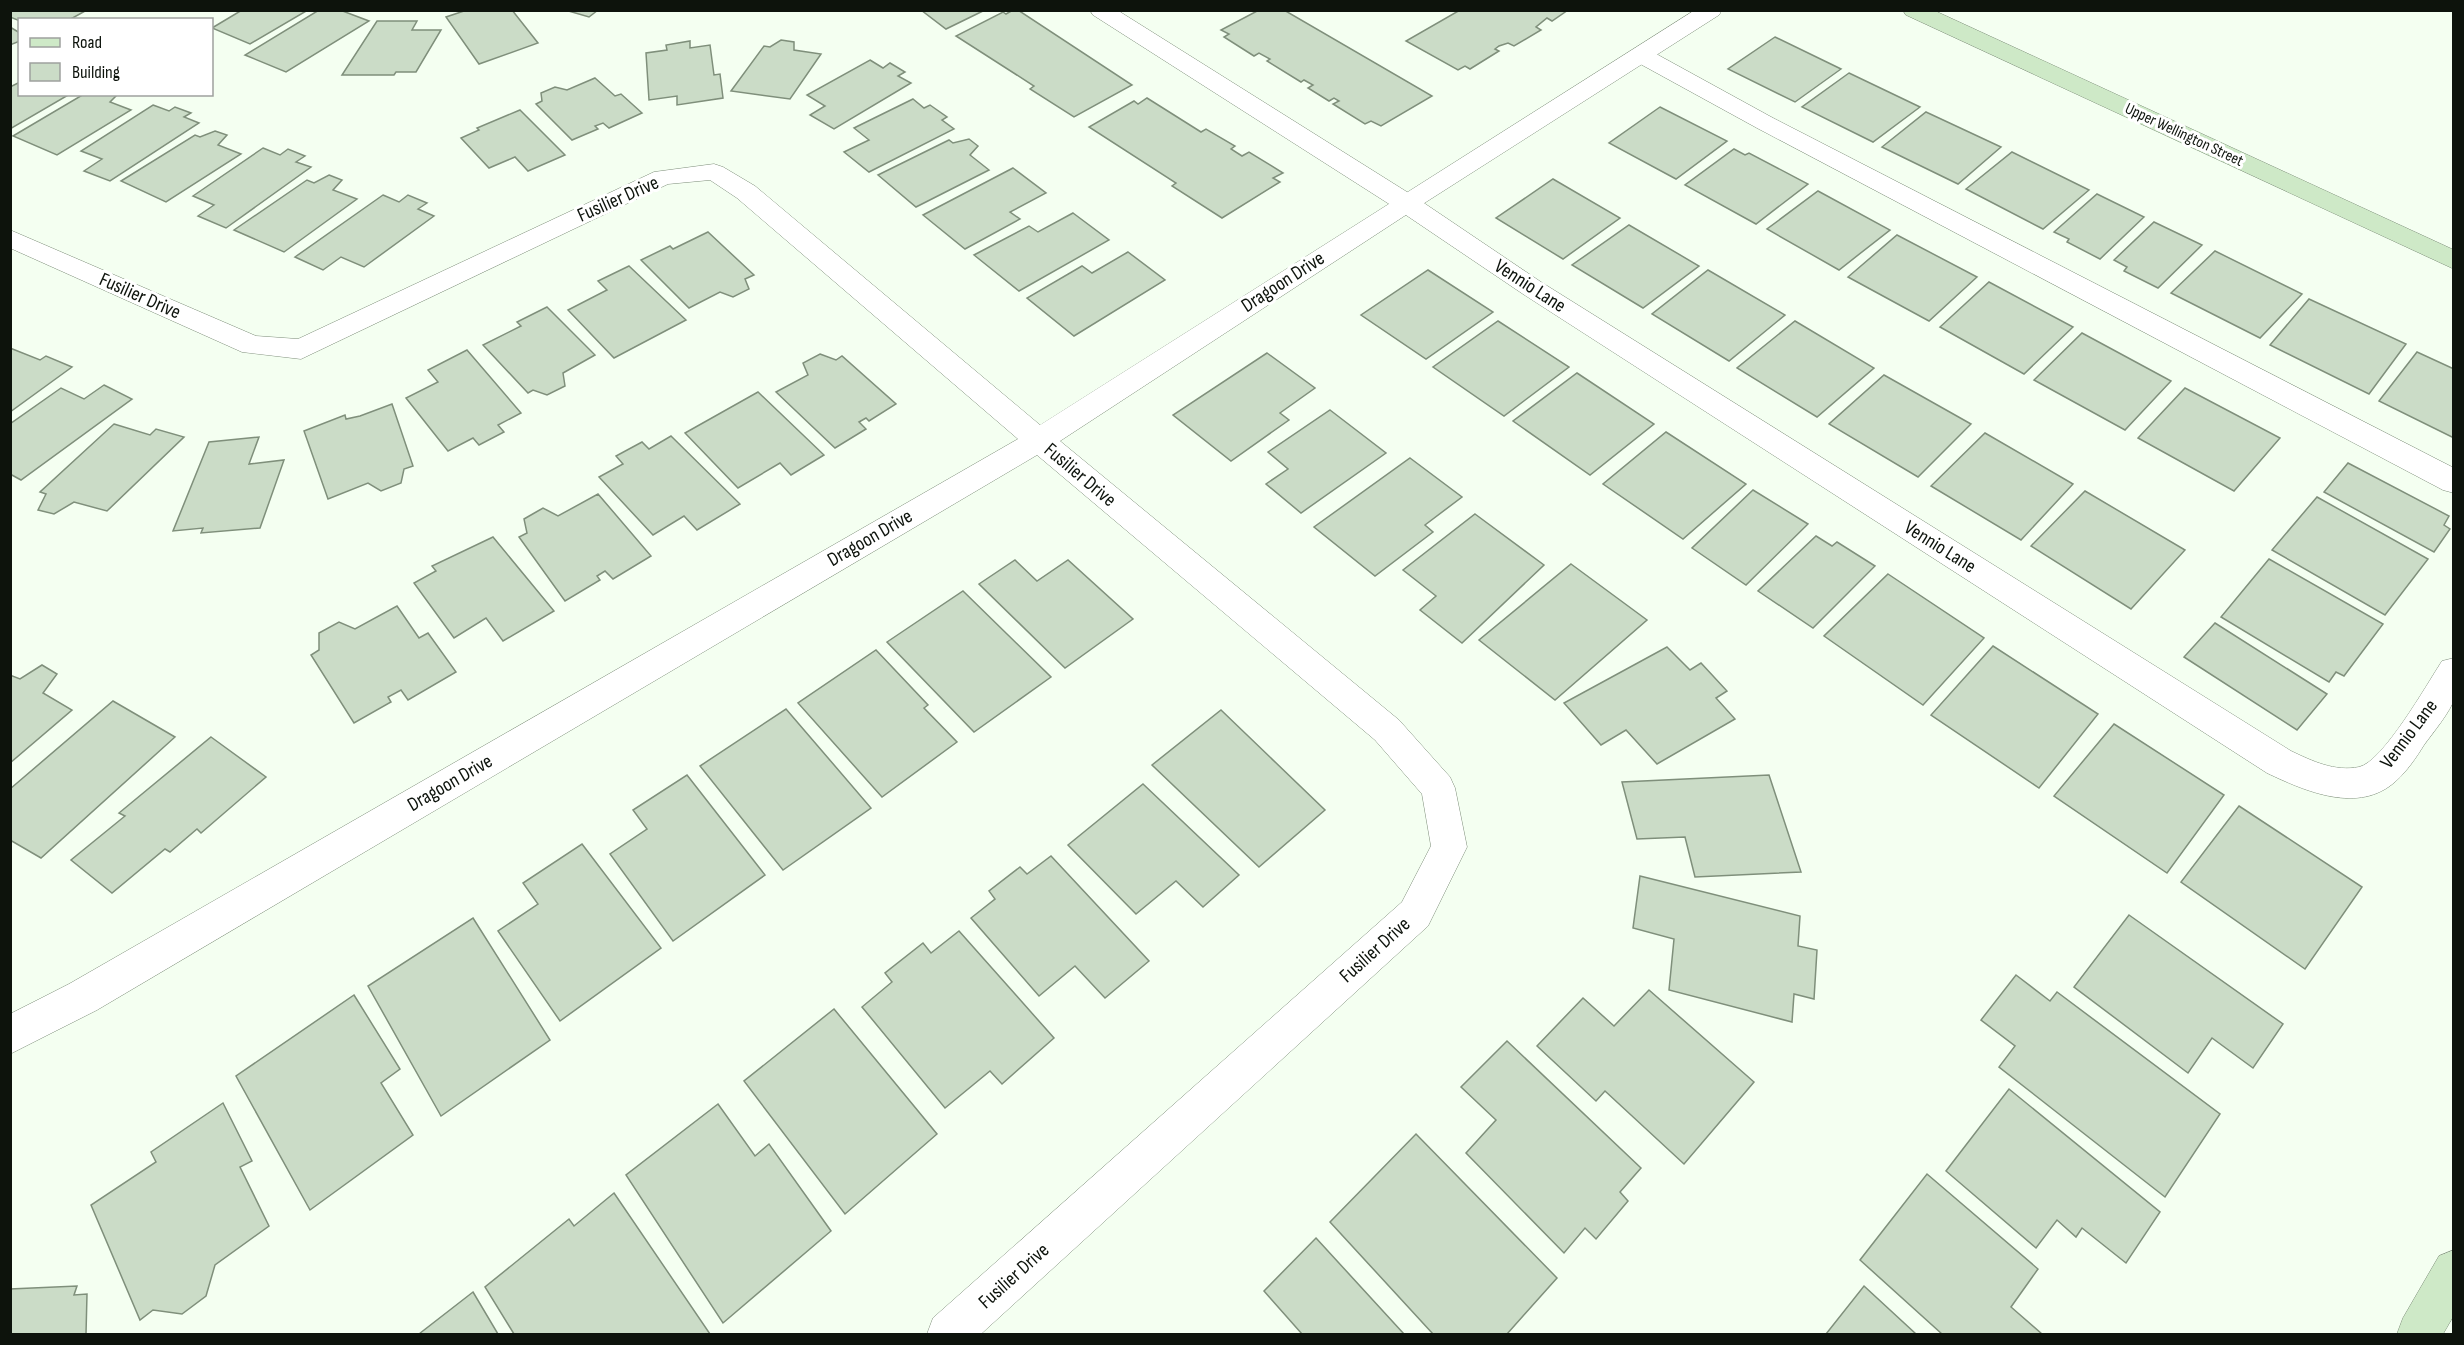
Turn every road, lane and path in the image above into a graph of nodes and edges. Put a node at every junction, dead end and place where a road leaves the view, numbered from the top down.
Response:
1 (1101, 10) edge
2 (1711, 10) edge
3 (1914, 10) edge
4 (1641, 55) junction
5 (1406, 203) junction
6 (10, 238) edge
7 (2454, 261) edge
8 (1039, 440) junction
9 (2454, 482) edge
10 (2454, 671) edge
11 (10, 1035) edge
12 (2454, 1270) edge
13 (949, 1335) edge
14 (2419, 1335) edge

1 - 5 street, Vennio Lane
2 - 4 street, Dragoon Drive
3 - 7 main road, Upper Wellington Street
4 - 5 street, Dragoon Drive
4 - 9 street
5 - 8 street, Dragoon Drive
5 - 10 street, Vennio Lane
6 - 8 street, Fusilier Drive
8 - 11 street, Dragoon Drive
8 - 13 street, Fusilier Drive
12 - 14 main road

